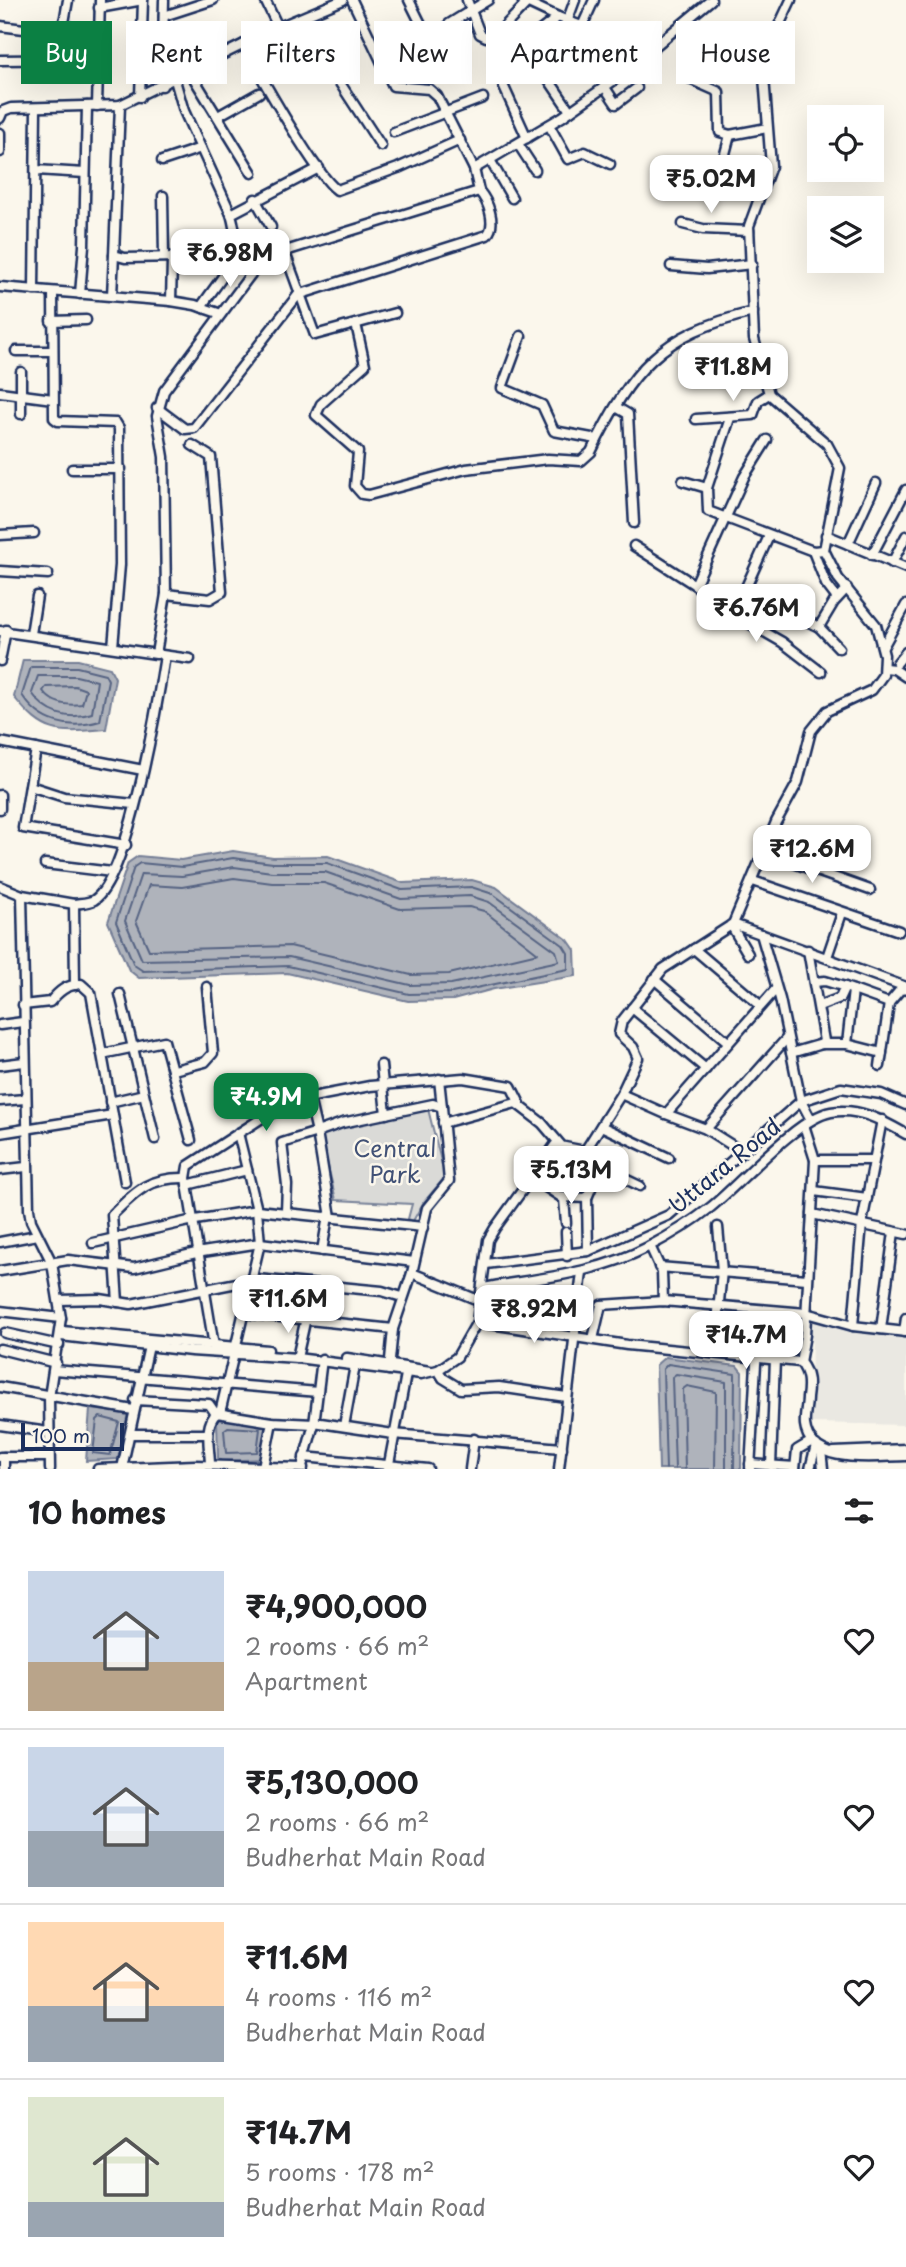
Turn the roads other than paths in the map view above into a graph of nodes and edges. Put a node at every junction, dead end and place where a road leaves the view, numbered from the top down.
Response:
1 (68, 0) edge
2 (89, 0) edge
3 (143, 0) edge
4 (164, 0) edge
5 (213, 0) edge
6 (265, 0) edge
7 (343, 0) edge
8 (352, 0) edge
9 (409, 0) edge
10 (467, 0) edge
11 (488, 0) edge
12 (575, 0) edge
13 (594, 0) edge
14 (709, 0) edge
15 (791, 0) edge
16 (525, 1) edge
17 (99, 3) edge
18 (471, 12) junction
19 (164, 16) junction
20 (558, 17) junction
21 (568, 19) junction
22 (299, 20) junction
23 (64, 21) edge
24 (97, 21) edge
25 (275, 21) edge
26 (296, 21) edge
27 (420, 21) edge
28 (454, 21) edge
29 (508, 21) edge
30 (553, 21) edge
31 (573, 21) edge
32 (585, 21) edge
33 (0, 26) edge
34 (21, 29) edge
35 (486, 37) edge
36 (662, 38) edge
37 (0, 60) edge
38 (21, 60) edge
39 (97, 84) edge
40 (166, 84) edge
41 (177, 84) edge
42 (198, 84) edge
43 (264, 84) edge
44 (553, 84) edge
45 (606, 84) edge
46 (701, 84) edge
47 (503, 85) dead end
48 (162, 86) junction
49 (604, 86) junction
50 (637, 88) dead end
51 (259, 93) dead end
52 (140, 97) junction
53 (483, 97) dead end
54 (120, 105) junction
55 (87, 106) junction
56 (97, 106) junction
57 (36, 108) junction
58 (446, 111) junction
59 (570, 111) junction
60 (1, 112) edge
61 (218, 116) junction
62 (549, 125) junction
63 (767, 128) junction
64 (394, 132) dead end
65 (0, 133) edge
66 (730, 135) junction
67 (527, 138) junction
68 (460, 140) junction
69 (518, 144) junction
70 (381, 146) dead end
71 (201, 148) junction
72 (0, 152) edge
73 (490, 160) junction
74 (162, 161) dead end
75 (610, 164) dead end
76 (319, 168) junction
77 (474, 169) junction
78 (36, 170) junction
79 (535, 170) dead end
80 (85, 173) junction
81 (252, 173) dead end
82 (718, 180) dead end
83 (479, 191) junction
84 (163, 196) dead end
85 (512, 198) dead end
86 (255, 199) junction
87 (231, 214) junction
88 (683, 225) dead end
89 (271, 227) dead end
90 (742, 231) junction
91 (284, 250) junction
92 (114, 255) junction
93 (235, 256) junction
94 (168, 258) junction
95 (752, 264) junction
96 (671, 266) dead end
97 (0, 287) edge
98 (34, 290) junction
99 (52, 292) junction
100 (80, 294) junction
101 (112, 295) junction
102 (298, 295) junction
103 (171, 302) junction
104 (201, 307) junction
105 (753, 312) junction
106 (394, 313) dead end
107 (221, 314) junction
108 (86, 320) dead end
109 (51, 321) junction
110 (356, 324) junction
111 (521, 336) dead end
112 (16, 351) dead end
113 (52, 351) junction
114 (21, 372) dead end
115 (0, 393) edge
116 (769, 394) junction
117 (21, 396) junction
118 (53, 399) junction
119 (616, 407) junction
120 (157, 408) junction
121 (21, 414) dead end
122 (730, 418) junction
123 (696, 419) dead end
124 (597, 439) junction
125 (767, 440) dead end
126 (192, 445) dead end
127 (72, 468) dead end
128 (121, 469) junction
129 (683, 481) dead end
130 (876, 483) dead end
131 (707, 488) junction
132 (906, 490) edge
133 (726, 518) junction
134 (634, 523) dead end
135 (34, 533) dead end
136 (0, 535) edge
137 (826, 535) junction
138 (769, 536) junction
139 (906, 536) edge
140 (848, 544) junction
141 (634, 546) dead end
142 (824, 550) junction
143 (813, 551) junction
144 (872, 555) junction
145 (892, 563) junction
146 (906, 569) edge
147 (0, 571) edge
148 (48, 574) dead end
149 (695, 585) junction
150 (745, 589) junction
151 (847, 589) junction
152 (166, 594) junction
153 (37, 596) dead end
154 (836, 597) junction
155 (906, 606) edge
156 (734, 614) junction
157 (819, 627) junction
158 (3, 630) edge
159 (31, 634) junction
160 (883, 647) junction
161 (113, 648) junction
162 (839, 648) dead end
163 (906, 652) edge
164 (161, 655) junction
165 (190, 659) dead end
166 (0, 661) edge
167 (897, 663) dead end
168 (885, 668) junction
169 (821, 672) dead end
170 (906, 677) edge
171 (0, 743) edge
172 (36, 749) junction
173 (144, 771) junction
174 (30, 786) junction
175 (0, 795) edge
176 (134, 804) junction
177 (0, 809) edge
178 (126, 845) junction
179 (763, 852) junction
180 (45, 864) dead end
181 (112, 872) junction
182 (752, 881) junction
183 (0, 886) edge
184 (870, 890) dead end
185 (22, 895) junction
186 (74, 904) junction
187 (842, 913) junction
188 (732, 925) junction
189 (899, 931) dead end
190 (761, 934) junction
191 (694, 949) junction
192 (808, 950) junction
193 (748, 954) dead end
194 (827, 957) junction
195 (654, 979) junction
196 (814, 982) junction
197 (75, 985) junction
198 (207, 987) dead end
199 (906, 988) edge
200 (776, 989) junction
201 (849, 989) junction
202 (120, 994) dead end
203 (889, 1003) junction
204 (23, 1005) junction
205 (760, 1005) junction
206 (819, 1006) junction
207 (632, 1008) junction
208 (23, 1023) junction
209 (0, 1025) edge
210 (788, 1038) junction
211 (728, 1042) junction
212 (822, 1044) junction
213 (847, 1044) junction
214 (134, 1046) junction
215 (791, 1052) junction
216 (102, 1054) junction
217 (882, 1054) junction
218 (24, 1062) junction
219 (0, 1065) edge
220 (880, 1066) dead end
221 (706, 1069) junction
222 (174, 1070) junction
223 (381, 1074) junction
224 (439, 1079) junction
225 (144, 1094) junction
226 (621, 1094) junction
227 (309, 1098) junction
228 (25, 1099) junction
229 (0, 1101) edge
230 (801, 1101) junction
231 (110, 1102) junction
232 (906, 1105) edge
233 (442, 1107) junction
234 (523, 1107) junction
235 (386, 1114) junction
236 (666, 1114) junction
237 (113, 1115) junction
238 (882, 1120) junction
239 (808, 1122) junction
240 (443, 1123) junction
241 (601, 1126) junction
242 (706, 1129) junction
243 (26, 1130) junction
244 (317, 1132) junction
245 (0, 1133) edge
246 (238, 1133) junction
247 (906, 1134) edge
248 (155, 1139) dead end
249 (191, 1140) dead end
250 (560, 1144) junction
251 (741, 1150) junction
252 (585, 1151) junction
253 (669, 1158) dead end
254 (814, 1160) junction
255 (873, 1160) junction
256 (26, 1167) junction
257 (600, 1167) junction
258 (0, 1170) edge
259 (247, 1170) junction
260 (532, 1178) junction
261 (125, 1182) dead end
262 (186, 1182) junction
263 (640, 1186) dead end
264 (814, 1191) junction
265 (562, 1197) junction
266 (587, 1198) junction
267 (867, 1198) junction
268 (257, 1210) junction
269 (286, 1212) junction
270 (812, 1213) junction
271 (330, 1216) junction
272 (192, 1220) junction
273 (862, 1223) junction
274 (423, 1227) junction
275 (718, 1227) dead end
276 (894, 1232) junction
277 (906, 1234) edge
278 (112, 1238) junction
279 (0, 1242) edge
280 (41, 1242) junction
281 (93, 1243) dead end
282 (260, 1243) junction
283 (650, 1246) junction
284 (322, 1251) junction
285 (588, 1251) junction
286 (196, 1253) junction
287 (567, 1256) junction
288 (414, 1262) junction
289 (52, 1263) junction
290 (486, 1264) junction
291 (116, 1266) junction
292 (659, 1266) junction
293 (0, 1271) edge
294 (722, 1271) junction
295 (582, 1272) junction
296 (412, 1273) junction
297 (807, 1279) junction
298 (251, 1280) junction
299 (484, 1282) junction
300 (313, 1286) junction
301 (203, 1288) junction
302 (402, 1297) junction
303 (59, 1300) junction
304 (478, 1300) junction
305 (663, 1301) junction
306 (118, 1302) junction
307 (718, 1307) junction
308 (0, 1311) edge
309 (759, 1311) junction
310 (243, 1313) junction
311 (806, 1313) junction
312 (61, 1318) junction
313 (906, 1318) edge
314 (306, 1319) junction
315 (477, 1322) junction
316 (853, 1326) junction
317 (393, 1329) junction
318 (881, 1329) junction
319 (905, 1332) edge
320 (5, 1333) dead end
321 (60, 1337) junction
322 (575, 1337) junction
323 (593, 1339) junction
324 (149, 1346) junction
325 (214, 1348) junction
326 (0, 1349) edge
327 (235, 1350) junction
328 (714, 1353) junction
329 (297, 1355) junction
330 (754, 1357) junction
331 (322, 1358) junction
332 (775, 1359) junction
333 (356, 1362) junction
334 (800, 1362) junction
335 (55, 1366) junction
336 (390, 1366) junction
337 (407, 1370) junction
338 (435, 1371) junction
339 (142, 1378) junction
340 (227, 1384) junction
341 (0, 1387) edge
342 (318, 1392) junction
343 (49, 1397) junction
344 (566, 1397) junction
345 (135, 1400) junction
346 (133, 1410) junction
347 (218, 1414) junction
348 (272, 1422) junction
349 (314, 1423) junction
350 (0, 1425) edge
351 (344, 1426) junction
352 (48, 1432) junction
353 (132, 1434) junction
354 (208, 1434) junction
355 (393, 1434) junction
356 (474, 1439) junction
357 (816, 1445) junction
358 (562, 1448) junction
359 (906, 1449) edge
360 (831, 1453) junction
361 (906, 1456) edge
362 (2, 1457) edge
363 (48, 1457) junction
364 (304, 1457) junction
365 (210, 1465) junction
366 (336, 1465) edge
367 (262, 1467) junction
368 (750, 1467) edge
369 (777, 1467) edge
370 (122, 1468) edge
371 (302, 1468) edge
372 (388, 1468) edge
373 (795, 1468) edge
374 (4, 1469) edge
375 (50, 1469) edge
376 (98, 1469) edge
377 (428, 1469) edge
378 (470, 1469) edge
379 (559, 1469) edge
380 (810, 1469) edge
381 (823, 1469) edge

1 - 23 street
2 - 17 street
3 - 17 street
3 - 52 street
4 - 19 street
5 - 19 street
6 - 25 street
7 - 22 street
8 - 58 street
9 - 27 street
10 - 18 street
11 - 18 street
12 - 21 street
13 - 32 street
14 - 36 street
15 - 63 street
16 - 20 street
16 - 29 street
17 - 24 street
18 - 28 street
18 - 35 street
19 - 48 street
20 - 21 street
20 - 30 street
21 - 31 street
22 - 26 street
22 - 70 street
33 - 34 street
37 - 38 street
39 - 56 street
40 - 48 street
41 - 71 street
42 - 61 street
43 - 76 street
44 - 59 street
45 - 49 street
46 - 66 street
47 - 67 street
48 - 52 street
49 - 50 street
49 - 59 street
51 - 61 street
52 - 54 street
53 - 58 street
54 - 56 street
54 - 92 street
55 - 56 street
55 - 57 street
55 - 80 street
57 - 60 street
57 - 78 street
58 - 64 street
58 - 68 street
59 - 62 street
61 - 81 street
62 - 67 street
62 - 75 street
63 - 66 street
63 - 90 street
65 - 72 street
66 - 82 street
67 - 69 street
68 - 76 street
68 - 77 street
69 - 73 street
69 - 79 street
71 - 74 street
71 - 87 street
73 - 77 street
73 - 85 street
76 - 86 street
77 - 83 street
78 - 80 street
78 - 98 street
80 - 100 street
83 - 91 street
83 - 102 street
84 - 94 street
86 - 87 street
86 - 89 street
87 - 93 street
88 - 90 street
90 - 95 street
91 - 102 street
91 - 107 street
92 - 94 street
92 - 101 street
93 - 94 street
93 - 104 street
94 - 103 street
95 - 96 street
95 - 105 street
97 - 98 street
98 - 99 street
99 - 100 street
99 - 109 street
100 - 101 street
101 - 103 street
102 - 110 street
102 - 120 street
103 - 104 street
104 - 107 street
105 - 116 street
105 - 119 street
106 - 110 street
107 - 120 street
108 - 109 street
109 - 113 street
110 - 124 street
111 - 124 street
112 - 113 street
113 - 118 street
114 - 117 street
115 - 117 street
116 - 122 street
116 - 137 street
117 - 118 street
117 - 121 street
118 - 128 street
119 - 124 street
119 - 134 street
120 - 152 street
122 - 123 street
122 - 131 street
125 - 133 street
126 - 152 street
127 - 128 street
128 - 161 street
129 - 131 street
130 - 140 street
131 - 133 street
132 - 144 street
133 - 138 street
133 - 149 street
135 - 136 street
137 - 140 street
137 - 142 street
138 - 143 street
138 - 150 street
139 - 145 street
140 - 144 street
141 - 149 street
142 - 143 street
142 - 151 street
143 - 154 street
144 - 145 street
145 - 146 street
147 - 148 street
149 - 156 street
150 - 156 street
150 - 157 street
151 - 154 street
151 - 160 street
152 - 164 street
153 - 159 street
154 - 157 street
155 - 160 street
156 - 169 street
157 - 162 street
158 - 159 street
158 - 166 street
159 - 161 street
160 - 168 street
161 - 164 street
163 - 167 street
164 - 165 street
164 - 173 street
168 - 170 street
168 - 179 street
171 - 172 street
172 - 173 street
172 - 174 street
173 - 176 street
174 - 176 street
174 - 178 street
175 - 177 street
176 - 178 street
178 - 181 street
179 - 182 street
179 - 184 street
180 - 181 street
181 - 186 street
182 - 187 street
182 - 188 street
183 - 185 street
185 - 186 street
185 - 204 street
186 - 197 street
187 - 189 street
187 - 194 street
188 - 190 street
188 - 191 street
188 - 193 street
190 - 192 street
190 - 200 street
191 - 195 street
191 - 205 street
192 - 194 street
192 - 196 street
194 - 199 street
195 - 207 street
195 - 211 street
196 - 201 street
196 - 206 street
197 - 204 street
197 - 216 street
198 - 222 street
199 - 203 street
200 - 205 street
200 - 210 street
201 - 203 street
201 - 206 street
201 - 213 street
202 - 214 street
203 - 217 street
204 - 208 street
205 - 211 street
206 - 212 street
207 - 221 street
207 - 226 street
208 - 209 street
208 - 218 street
210 - 215 street
210 - 242 street
211 - 221 street
212 - 213 street
212 - 215 street
213 - 217 street
214 - 216 street
214 - 222 street
214 - 225 street
215 - 230 street
216 - 231 street
217 - 220 street
218 - 219 street
218 - 228 street
221 - 236 street
222 - 249 street
223 - 224 street
223 - 227 street
223 - 235 street
224 - 233 street
224 - 234 street
225 - 231 street
225 - 248 street
226 - 236 street
226 - 241 street
227 - 244 street
227 - 246 street
228 - 229 street
228 - 243 street
230 - 232 street
230 - 239 street
230 - 251 street
231 - 237 street
233 - 235 street
233 - 240 street
234 - 240 street
234 - 250 street
235 - 244 street
236 - 242 street
237 - 243 street
237 - 261 street
238 - 239 street, Uttara Road
238 - 247 street, Uttara Road
238 - 255 street
239 - 254 street
239 - 283 street, Uttara Road
240 - 274 street
241 - 252 street
241 - 253 street
242 - 251 street
243 - 245 street
243 - 256 street
244 - 269 street
244 - 271 street
246 - 259 street
246 - 262 street
250 - 252 street
250 - 260 street
251 - 285 street
252 - 257 street
254 - 255 street
254 - 264 street
255 - 267 street
256 - 258 street
256 - 280 street
257 - 263 street
257 - 266 street
259 - 262 street
259 - 268 street
260 - 265 street
260 - 290 street
262 - 272 street
262 - 278 street
264 - 267 street
264 - 270 street
265 - 266 street
265 - 287 street
266 - 285 street
267 - 273 street
268 - 269 street
268 - 272 street
268 - 282 street
269 - 271 street
270 - 273 street
270 - 297 street
271 - 274 street
271 - 284 street
272 - 278 street
272 - 286 street
273 - 276 street
273 - 316 street
274 - 288 street
275 - 294 street
276 - 277 street
276 - 318 street
278 - 281 street
278 - 291 street
279 - 280 street
280 - 289 street
282 - 284 street
282 - 286 street
282 - 298 street
283 - 292 street
283 - 295 street, Uttara Road
284 - 288 street
285 - 287 street
286 - 291 street
286 - 301 street
287 - 290 street
288 - 296 street
289 - 291 street
289 - 293 street
289 - 303 street
290 - 299 street
291 - 306 street
292 - 294 street
292 - 305 street
294 - 297 street
294 - 307 street
295 - 299 street, Uttara Road
295 - 322 street
296 - 302 street
296 - 304 street
297 - 311 street
298 - 300 street
298 - 301 street
298 - 310 street
299 - 304 street
300 - 302 street
300 - 314 street
301 - 306 street
301 - 325 street
302 - 317 street
303 - 306 street
303 - 312 street
304 - 315 street
305 - 307 street
305 - 323 street
307 - 309 street
307 - 328 street
308 - 312 street
309 - 311 street
309 - 330 street
310 - 314 street
310 - 327 street
311 - 316 street
311 - 334 street
312 - 321 street
313 - 319 street
314 - 317 street
314 - 329 street
315 - 322 street
315 - 338 street
316 - 318 street
317 - 336 street
318 - 319 street
320 - 321 street
321 - 324 street
321 - 325 street
321 - 335 street
322 - 323 street
322 - 344 street
323 - 328 street
324 - 325 street
324 - 339 street
325 - 327 street
326 - 335 street
327 - 329 street
327 - 340 street
328 - 330 street
329 - 331 street
330 - 332 street
330 - 368 street
331 - 333 street
331 - 342 street
332 - 334 street
332 - 369 street
333 - 336 street
333 - 351 street
334 - 357 street
335 - 339 street
335 - 343 street
336 - 337 street
337 - 338 street
337 - 355 street
338 - 344 street
339 - 340 street
339 - 345 street
340 - 342 street
340 - 347 street
341 - 343 street
342 - 349 street
343 - 346 street
343 - 352 street
344 - 358 street
345 - 346 street
345 - 347 street
346 - 353 street
347 - 348 street
347 - 354 street
348 - 349 street
348 - 367 street
349 - 351 street
349 - 364 street
350 - 352 street
351 - 355 street
352 - 363 street
353 - 354 street
353 - 370 street
354 - 365 street
355 - 356 street
355 - 372 street
356 - 358 street
356 - 378 street
357 - 360 street
357 - 373 street
357 - 380 street
357 - 381 street
358 - 379 street
359 - 360 street
360 - 361 street
362 - 363 street
362 - 374 street
363 - 375 street
364 - 366 street
364 - 371 street
365 - 367 street
365 - 370 street
366 - 372 street
367 - 371 street
368 - 369 street
369 - 373 street
370 - 376 street
372 - 377 street

